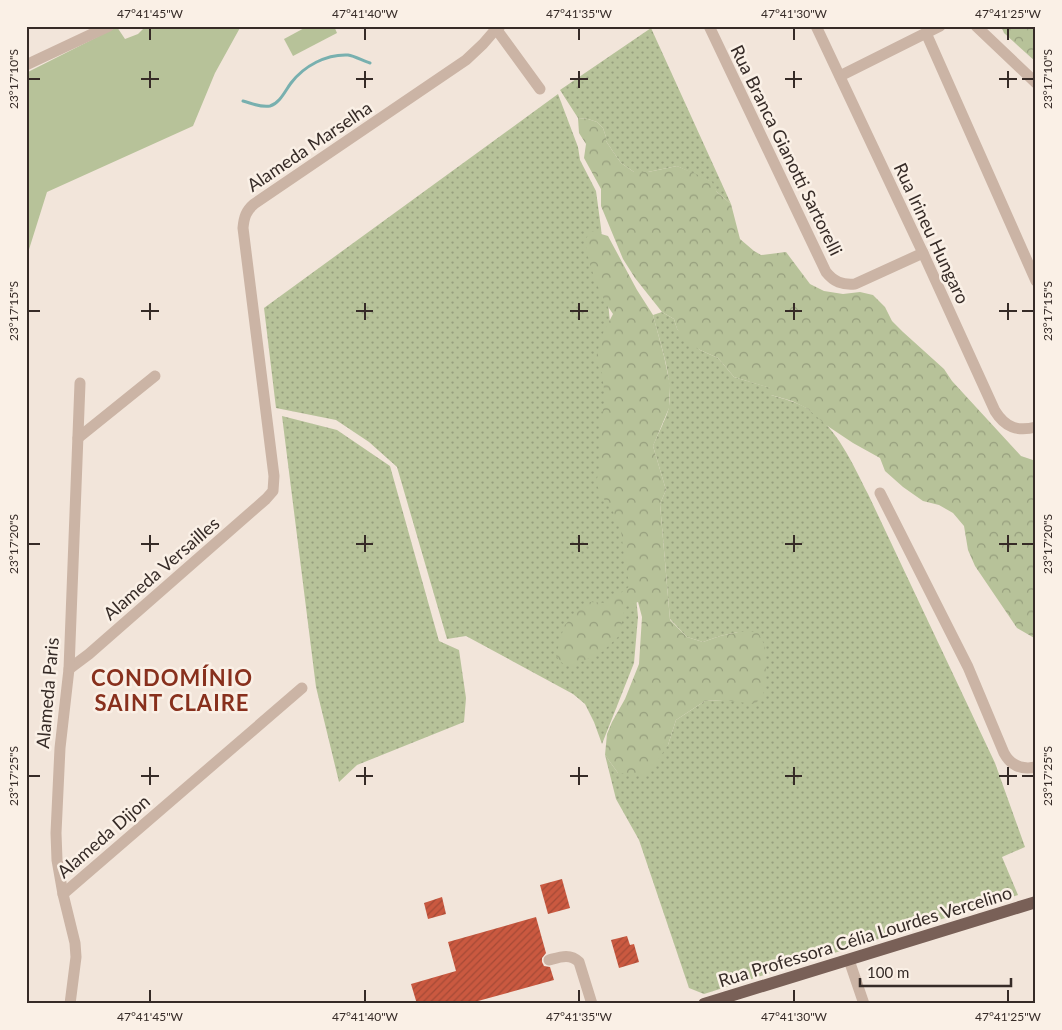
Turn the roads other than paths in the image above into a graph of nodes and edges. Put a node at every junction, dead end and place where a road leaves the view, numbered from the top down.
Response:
1 (108, 26) edge
2 (709, 26) edge
3 (816, 26) edge
4 (940, 26) edge
5 (976, 26) edge
6 (496, 27) edge
7 (926, 33) junction
8 (26, 66) edge
9 (840, 76) junction
10 (1036, 83) edge
11 (540, 89) dead end
12 (923, 253) junction
13 (1036, 281) edge
14 (155, 376) dead end
15 (80, 382) dead end
16 (1036, 427) edge
17 (78, 438) junction
18 (273, 490) joint
19 (880, 492) dead end
20 (69, 669) junction
21 (302, 688) dead end
22 (1036, 767) edge
23 (63, 894) junction
24 (1036, 902) edge
25 (549, 960) dead end
26 (848, 960) junction
27 (70, 1004) edge
28 (592, 1004) edge
29 (704, 1004) edge
30 (864, 1004) edge

1 - 8 street
2 - 12 street, Rua Branca Gianotti Sartorelli
3 - 9 street, Rua Irineu Hungaro
4 - 7 street
5 - 10 street
6 - 11 street
6 - 18 street, Alameda Marselha
7 - 9 street
7 - 13 street
9 - 12 street, Rua Irineu Hungaro
12 - 16 street, Rua Irineu Hungaro
14 - 17 street
15 - 17 street, Alameda Paris
17 - 20 street, Alameda Paris
18 - 20 street, Alameda Versailles
19 - 22 street
20 - 23 street, Alameda Paris
21 - 23 street, Alameda Dijon
23 - 27 street, Alameda Paris
24 - 26 main road, Rua Professora Célia Lourdes Vercelino
25 - 28 street
26 - 29 main road, Rua Professora Célia Lourdes Vercelino
26 - 30 street

